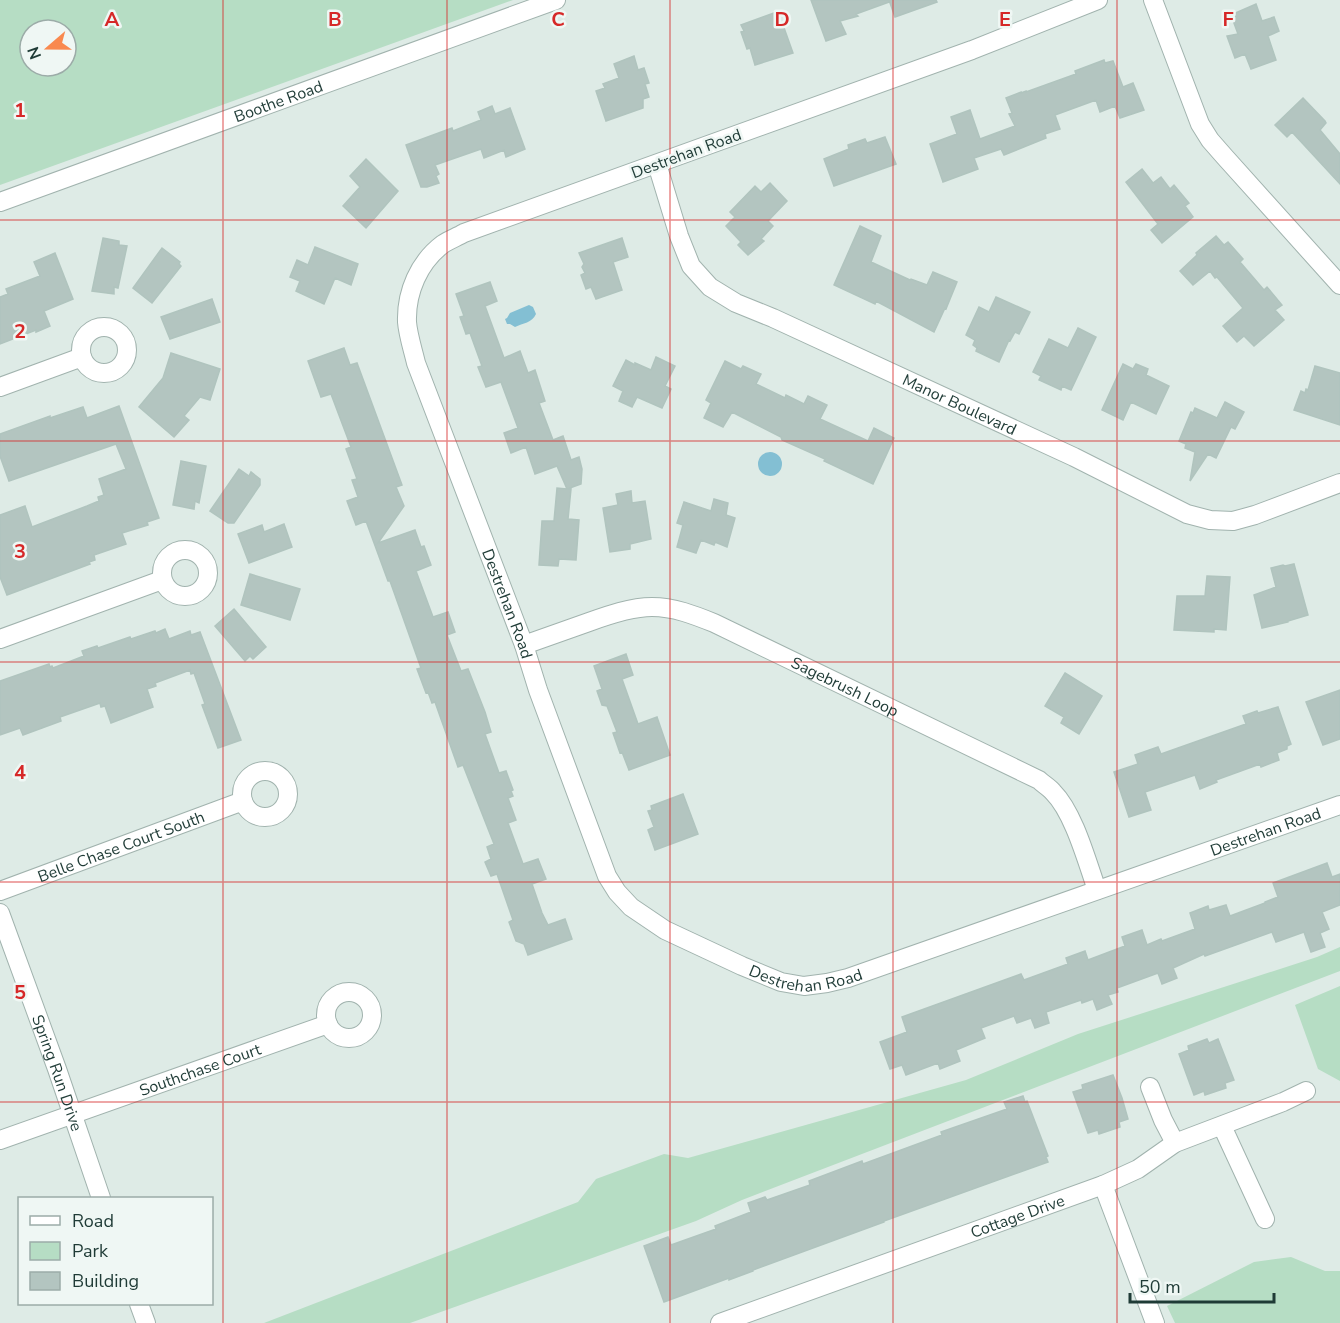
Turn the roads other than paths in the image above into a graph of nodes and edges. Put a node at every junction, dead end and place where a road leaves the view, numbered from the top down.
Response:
1 (556, 0) edge
2 (1098, 0) edge
3 (1153, 0) edge
4 (657, 164) junction
5 (0, 202) edge
6 (1340, 285) edge
7 (82, 357) dead end
8 (0, 387) edge
9 (1340, 483) edge
10 (162, 580) dead end
11 (0, 639) edge
12 (524, 645) junction
13 (243, 801) dead end
14 (1340, 806) edge
15 (1097, 890) junction
16 (0, 891) edge
17 (0, 913) edge
18 (328, 1024) dead end
19 (1150, 1087) dead end
20 (1306, 1091) dead end
21 (71, 1114) junction
22 (1222, 1126) junction
23 (0, 1140) edge
24 (1174, 1143) junction
25 (1104, 1185) junction
26 (101, 1197) edge
27 (1265, 1219) dead end
28 (139, 1305) edge
29 (146, 1323) edge
30 (720, 1323) edge
31 (1155, 1323) edge

1 - 5 street, Boothe Road
2 - 4 street, Destrehan Road
3 - 6 street
4 - 9 street, Manor Boulevard
4 - 12 street, Destrehan Road
7 - 8 street
10 - 11 street
12 - 15 street, Sagebrush Loop
12 - 15 street, Destrehan Road
13 - 16 street, Belle Chase Court South
14 - 15 street, Destrehan Road
17 - 21 street, Spring Run Drive
18 - 21 street, Southchase Court
19 - 24 street
20 - 22 street, Cottage Drive
21 - 23 street, Southchase Court
21 - 26 street, Spring Run Drive
22 - 24 street, Cottage Drive
22 - 27 street
24 - 25 street, Cottage Drive
25 - 30 street, Cottage Drive
25 - 31 street
28 - 29 street

